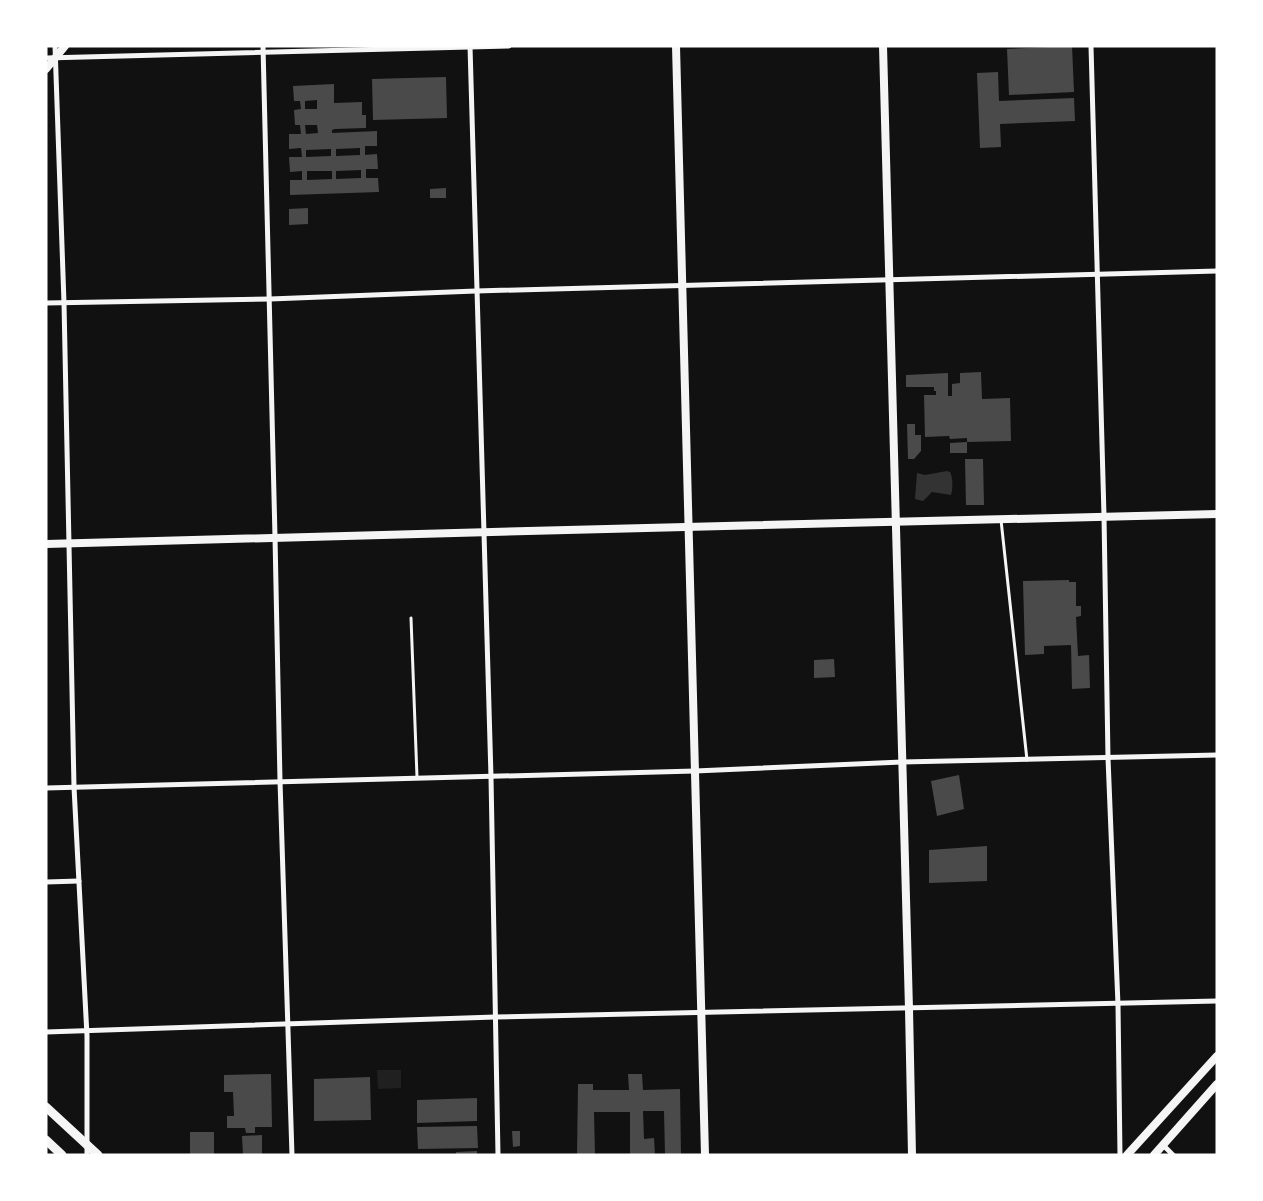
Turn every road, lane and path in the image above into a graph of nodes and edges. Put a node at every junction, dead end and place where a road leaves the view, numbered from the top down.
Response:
1 (55, 46) edge
2 (65, 46) edge
3 (263, 46) edge
4 (509, 46) edge
5 (676, 46) edge
6 (883, 46) edge
7 (1091, 46) edge
8 (470, 47) edge
9 (263, 53) junction
10 (56, 57) junction
11 (46, 58) edge
12 (46, 69) edge
13 (1217, 271) edge
14 (1097, 274) junction
15 (889, 280) junction
16 (683, 285) junction
17 (476, 291) junction
18 (270, 299) junction
19 (64, 303) junction
20 (46, 304) edge
21 (1217, 514) edge
22 (1104, 516) junction
23 (1000, 519) junction
24 (896, 521) junction
25 (688, 528) junction
26 (483, 532) junction
27 (275, 537) junction
28 (46, 544) edge
29 (69, 544) junction
30 (411, 618) dead end
31 (1217, 755) edge
32 (1108, 758) junction
33 (1027, 760) junction
34 (902, 762) junction
35 (695, 771) junction
36 (491, 777) junction
37 (417, 778) junction
38 (280, 781) junction
39 (74, 787) junction
40 (46, 788) edge
41 (79, 881) junction
42 (46, 882) edge
43 (1217, 1001) edge
44 (1118, 1005) junction
45 (909, 1009) junction
46 (701, 1014) junction
47 (495, 1017) junction
48 (288, 1024) junction
49 (86, 1031) junction
50 (46, 1032) edge
51 (1217, 1056) edge
52 (1217, 1084) edge
53 (46, 1107) edge
54 (46, 1140) edge
55 (87, 1144) junction
56 (1162, 1145) junction
57 (62, 1155) edge
58 (87, 1155) edge
59 (98, 1155) edge
60 (292, 1155) edge
61 (498, 1155) edge
62 (705, 1155) edge
63 (912, 1155) edge
64 (1120, 1155) edge
65 (1127, 1155) edge
66 (1154, 1155) edge
67 (1173, 1155) edge

1 - 10 street
2 - 10 street
3 - 9 street
4 - 8 street
5 - 16 street
6 - 15 street
7 - 14 street
8 - 9 street
8 - 17 street
9 - 10 street
9 - 18 street
10 - 11 street
10 - 12 street
10 - 19 street
13 - 14 street
14 - 15 street
14 - 22 street
15 - 16 street
15 - 24 street
16 - 17 street
16 - 25 street
17 - 18 street
17 - 26 street
18 - 19 street
18 - 27 street
19 - 20 street
19 - 29 street
21 - 22 street
22 - 23 street
22 - 32 street
23 - 24 street
23 - 33 lane
24 - 25 street
24 - 34 street
25 - 26 street
25 - 35 street
26 - 27 street
26 - 36 street
27 - 29 street
27 - 38 street
28 - 29 street
29 - 39 street
30 - 37 lane
31 - 32 street
32 - 33 street
32 - 44 street
33 - 34 street
34 - 35 street
34 - 45 street
35 - 36 street
35 - 46 street
36 - 37 street
36 - 47 street
37 - 38 street
38 - 39 street
38 - 48 street
39 - 40 street
39 - 41 street
41 - 42 street
41 - 49 street
43 - 44 street
44 - 45 street
44 - 64 street
45 - 46 street
45 - 63 street
46 - 47 street
46 - 62 street
47 - 48 street
47 - 61 street
48 - 49 street
48 - 60 street
49 - 50 street
49 - 55 street
51 - 65 street
52 - 56 street
53 - 55 main road
54 - 57 main road
55 - 58 street
55 - 59 main road
56 - 66 street
56 - 67 street

